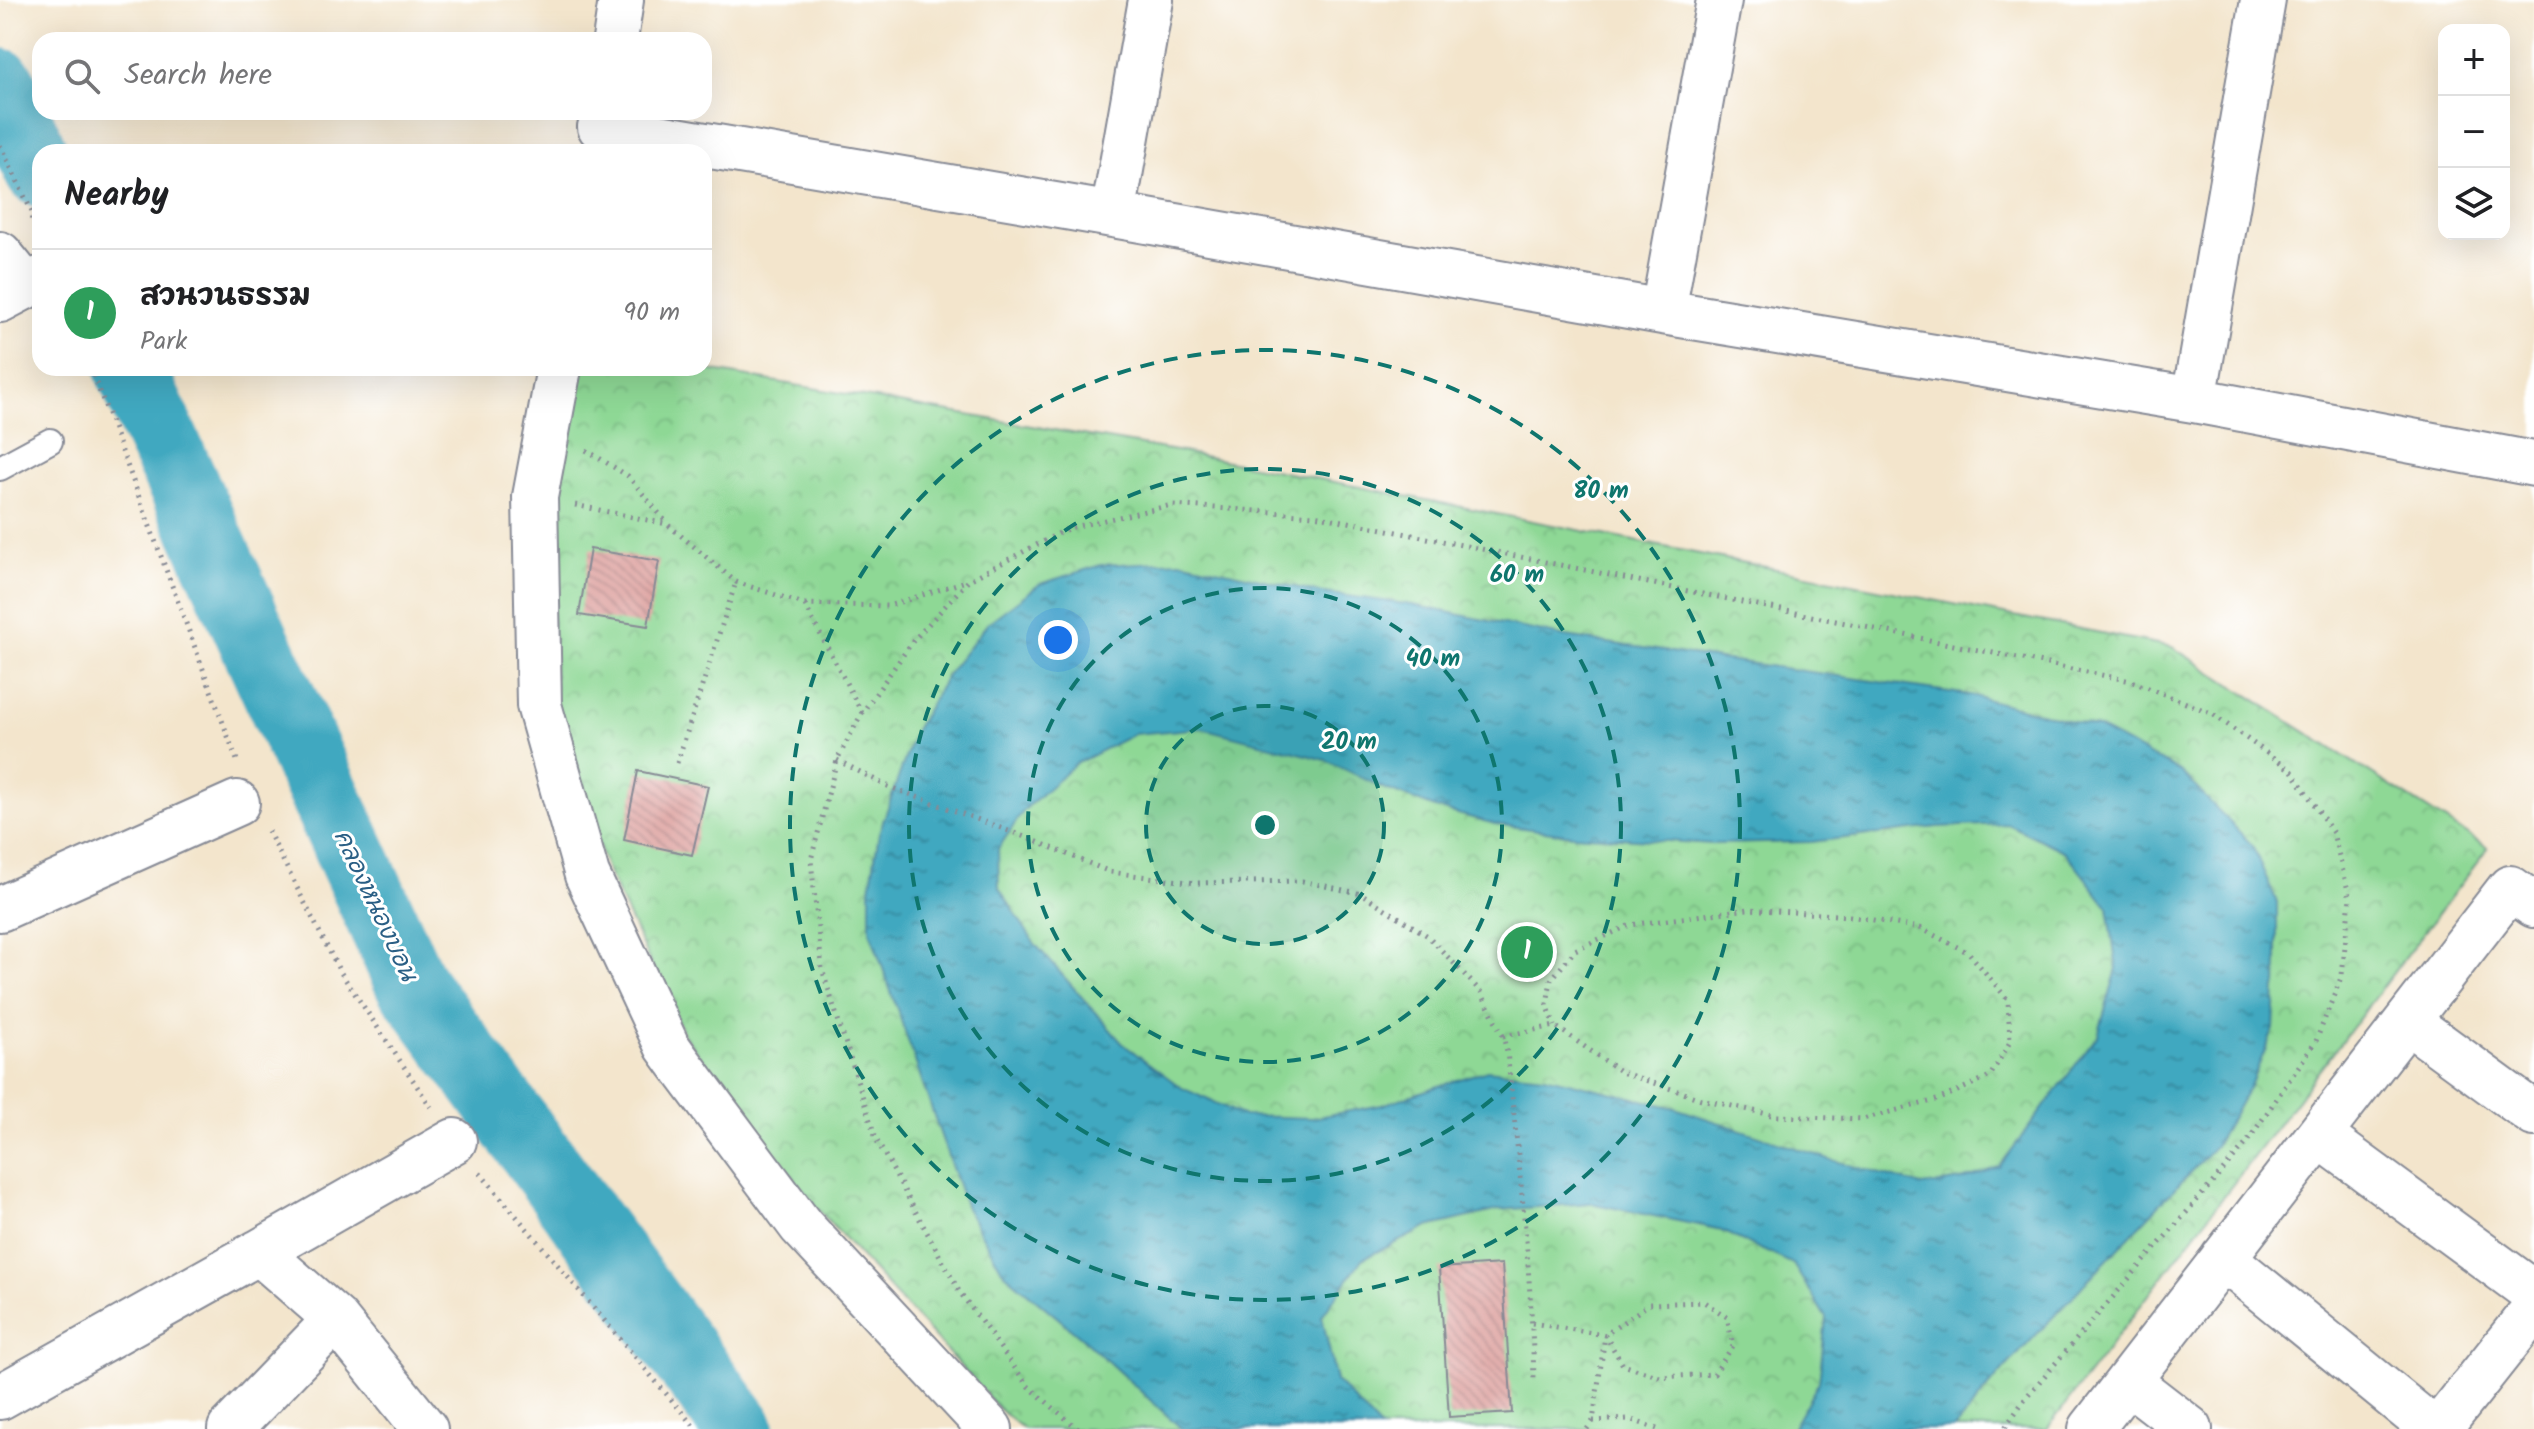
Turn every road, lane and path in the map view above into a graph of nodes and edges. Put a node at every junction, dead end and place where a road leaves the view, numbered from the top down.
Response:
1 (621, 0) edge
2 (1151, 0) edge
3 (1719, 0) edge
4 (2263, 0) edge
5 (616, 32) edge
6 (600, 130) edge
7 (684, 144) edge
8 (0, 145) edge
9 (712, 149) edge
10 (1113, 215) junction
11 (17, 280) edge
12 (1663, 312) junction
13 (94, 376) edge
14 (557, 376) edge
15 (2194, 400) junction
16 (50, 441) dead end
17 (545, 441) junction
18 (2534, 464) edge
19 (0, 468) edge
20 (535, 497) junction
21 (667, 524) junction
22 (969, 580) junction
23 (736, 582) junction
24 (804, 604) junction
25 (862, 713) junction
26 (837, 760) junction
27 (677, 763) dead end
28 (247, 798) junction
29 (2534, 905) edge
30 (0, 909) edge
31 (2407, 1021) junction
32 (1555, 1026) junction
33 (1503, 1036) junction
34 (2534, 1114) edge
35 (2319, 1135) junction
36 (454, 1141) junction
37 (259, 1252) junction
38 (2223, 1258) junction
39 (2534, 1293) edge
40 (2534, 1309) edge
41 (336, 1319) junction
42 (1532, 1323) junction
43 (1605, 1335) junction
44 (1534, 1380) dead end
45 (2128, 1381) junction
46 (0, 1397) edge
47 (1593, 1421) junction
48 (230, 1429) edge
49 (425, 1429) edge
50 (696, 1429) edge
51 (990, 1429) edge
52 (1078, 1429) edge
53 (1587, 1429) edge
54 (1657, 1429) edge
55 (2004, 1429) edge
56 (2091, 1429) edge
57 (2190, 1429) edge
58 (2433, 1429) edge
59 (2439, 1429) edge

1 - 5 street
2 - 10 street
3 - 12 street
4 - 15 street
6 - 7 street
8 - 11 path
9 - 10 street
10 - 12 street
12 - 15 street
13 - 28 path
14 - 17 street
15 - 18 street
16 - 19 lane
17 - 20 street
17 - 21 path
20 - 21 path
20 - 51 street
21 - 23 path
22 - 24 path
22 - 25 path
22 - 55 path
23 - 24 path
23 - 27 path
24 - 25 path
25 - 26 path
26 - 33 path
26 - 52 path
28 - 30 street
28 - 36 path
29 - 31 street
31 - 34 street
31 - 35 street
32 - 32 path
32 - 33 path
33 - 42 path
35 - 38 street
35 - 39 street
36 - 37 street
36 - 50 path
37 - 41 street
37 - 46 street
38 - 45 street
38 - 58 street
40 - 59 street
41 - 48 street
41 - 49 street
42 - 43 path
42 - 44 path
43 - 43 path
43 - 47 path
45 - 56 street
45 - 57 street
47 - 53 path
47 - 54 path

